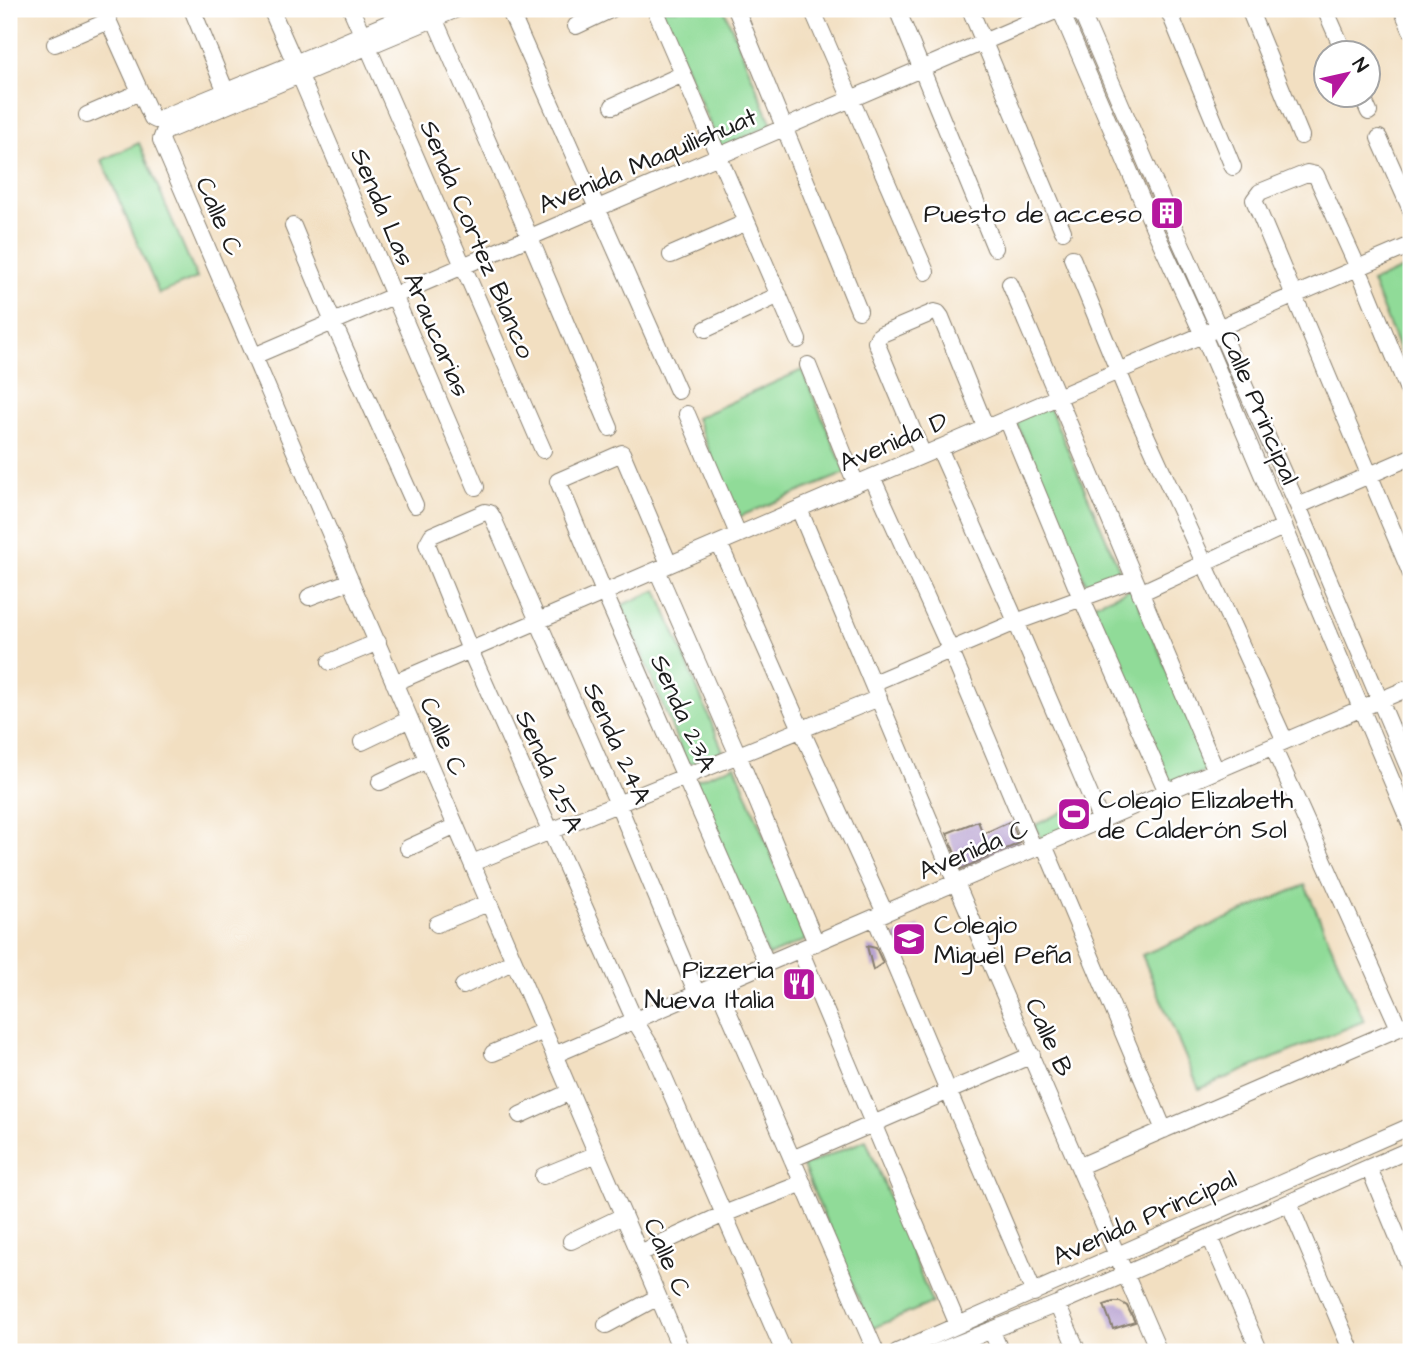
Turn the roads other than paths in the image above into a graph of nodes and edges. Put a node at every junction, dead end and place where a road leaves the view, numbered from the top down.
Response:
1 (192, 9) edge
2 (271, 9) edge
3 (351, 9) edge
4 (457, 9) edge
5 (509, 9) edge
6 (612, 9) edge
7 (655, 9) edge
8 (736, 9) edge
9 (812, 9) edge
10 (897, 9) edge
11 (970, 9) edge
12 (1060, 9) edge
13 (1080, 9) edge
14 (1168, 9) edge
15 (1249, 9) edge
16 (1325, 9) edge
17 (1402, 9) edge
18 (428, 13) edge
19 (106, 15) edge
20 (576, 26) dead end
21 (1411, 30) edge
22 (1338, 38) edge
23 (365, 40) junction
24 (984, 41) junction
25 (55, 44) dead end
26 (923, 68) junction
27 (297, 70) junction
28 (683, 74) junction
29 (226, 92) junction
30 (140, 93) junction
31 (851, 99) junction
32 (613, 106) dead end
33 (1367, 108) edge
34 (1369, 112) dead end
35 (87, 115) dead end
36 (785, 127) junction
37 (1301, 136) dead end
38 (1380, 138) dead end
39 (718, 156) junction
40 (1233, 167) dead end
41 (597, 208) junction
42 (1411, 210) edge
43 (747, 222) junction
44 (1172, 223) junction
45 (293, 226) dead end
46 (1063, 230) dead end
47 (1155, 230) junction
48 (530, 237) junction
49 (995, 248) dead end
50 (1410, 250) edge
51 (671, 256) dead end
52 (1072, 258) dead end
53 (464, 267) junction
54 (1358, 268) junction
55 (926, 272) dead end
56 (1010, 284) dead end
57 (395, 295) junction
58 (779, 295) junction
59 (1294, 296) junction
60 (859, 311) dead end
61 (333, 321) junction
62 (706, 329) dead end
63 (1211, 331) junction
64 (797, 340) dead end
65 (254, 356) junction
66 (808, 365) dead end
67 (1118, 371) junction
68 (678, 391) dead end
69 (1057, 397) junction
70 (1411, 397) edge
71 (687, 414) dead end
72 (1007, 419) junction
73 (610, 428) dead end
74 (986, 428) junction
75 (543, 450) dead end
76 (931, 451) junction
77 (1411, 457) edge
78 (1369, 474) junction
79 (872, 477) junction
80 (856, 484) junction
81 (476, 487) dead end
82 (415, 505) dead end
83 (1298, 506) junction
84 (799, 509) junction
85 (1283, 527) junction
86 (738, 534) junction
87 (428, 539) joint
88 (719, 543) junction
89 (1203, 563) junction
90 (663, 567) junction
91 (1411, 574) edge
92 (351, 581) junction
93 (1137, 586) junction
94 (604, 592) junction
95 (309, 597) dead end
96 (1082, 598) junction
97 (538, 621) junction
98 (1016, 622) junction
99 (378, 642) junction
100 (950, 649) junction
101 (470, 650) junction
102 (330, 662) dead end
103 (394, 683) junction
104 (1411, 687) edge
105 (876, 691) junction
106 (1380, 701) junction
107 (1361, 709) junction
108 (410, 719) junction
109 (801, 729) junction
110 (362, 742) dead end
111 (1279, 744) junction
112 (738, 755) junction
113 (428, 760) junction
114 (1216, 771) junction
115 (1411, 774) edge
116 (685, 777) junction
117 (380, 782) dead end
118 (1167, 792) junction
119 (618, 804) junction
120 (1101, 821) junction
121 (456, 826) junction
122 (1411, 827) edge
123 (551, 832) junction
124 (1039, 847) junction
125 (408, 848) dead end
126 (472, 863) junction
127 (956, 883) junction
128 (488, 903) junction
129 (880, 916) junction
130 (437, 924) dead end
131 (816, 943) junction
132 (800, 950) junction
133 (514, 961) junction
134 (767, 964) junction
135 (463, 986) dead end
136 (717, 986) junction
137 (697, 994) junction
138 (635, 1021) junction
139 (1405, 1025) edge
140 (544, 1031) junction
141 (493, 1053) dead end
142 (554, 1055) junction
143 (1032, 1055) junction
144 (949, 1091) junction
145 (570, 1092) junction
146 (520, 1115) dead end
147 (873, 1124) junction
148 (1411, 1126) edge
149 (1164, 1130) junction
150 (1411, 1149) edge
151 (597, 1154) junction
152 (792, 1159) junction
153 (1080, 1166) junction
154 (1369, 1168) junction
155 (542, 1176) dead end
156 (803, 1183) junction
157 (1289, 1203) junction
158 (724, 1214) junction
159 (623, 1216) junction
160 (1210, 1237) junction
161 (571, 1241) dead end
162 (640, 1253) junction
163 (1118, 1256) junction
164 (1411, 1269) edge
165 (1126, 1274) junction
166 (1034, 1293) junction
167 (658, 1297) junction
168 (1057, 1304) junction
169 (606, 1325) dead end
170 (958, 1325) junction
171 (991, 1330) junction
172 (682, 1352) edge
173 (783, 1352) edge
174 (876, 1352) edge
175 (897, 1352) edge
176 (937, 1352) edge
177 (1001, 1352) edge
178 (1078, 1352) edge
179 (1160, 1352) edge
180 (1260, 1352) edge
181 (1352, 1352) edge

1 - 29 street
2 - 27 street, Senda Las Araucarias
3 - 23 street, Senda Cortez Blanco
4 - 18 street
5 - 41 street
6 - 20 street
7 - 28 street
8 - 36 street
9 - 31 street
10 - 26 street
11 - 24 street
12 - 24 street, Avenida Maquilishuat
12 - 47 street, Calle Principal
13 - 44 street, Calle Principal
14 - 40 street
15 - 37 street
16 - 22 street
17 - 21 street
18 - 23 street
18 - 48 street
19 - 25 street
19 - 30 street
23 - 27 street
23 - 53 street, Senda Cortez Blanco
24 - 26 street, Avenida Maquilishuat
24 - 46 street
26 - 31 street, Avenida Maquilishuat
26 - 49 street
27 - 29 street
27 - 57 street, Senda Las Araucarias
27 - 65 street, Calle C
28 - 32 street
28 - 39 street
29 - 30 street
30 - 35 street
31 - 36 street, Avenida Maquilishuat
31 - 55 street
33 - 34 street
36 - 39 street, Avenida Maquilishuat
36 - 60 street
38 - 42 street
39 - 41 street, Avenida Maquilishuat
39 - 43 street
41 - 48 street, Avenida Maquilishuat
41 - 68 street
43 - 51 street
43 - 58 street
44 - 47 street
44 - 63 street, Calle Principal
45 - 61 street
47 - 63 street, Calle Principal
48 - 53 street, Avenida Maquilishuat
48 - 73 street
50 - 54 street, Avenida D
52 - 67 street
53 - 57 street, Avenida Maquilishuat
53 - 75 street, Senda Cortez Blanco
54 - 59 street, Avenida D
54 - 59 street
54 - 70 street
56 - 69 street
57 - 61 street, Avenida Maquilishuat
57 - 81 street, Senda Las Araucarias
58 - 62 street
58 - 64 street
59 - 63 street, Avenida D
59 - 78 street
61 - 65 street, Avenida Maquilishuat
61 - 82 street
63 - 67 street, Avenida D
63 - 83 street, Calle Principal
63 - 85 street, Calle Principal
65 - 92 street, Calle C
66 - 80 street
67 - 69 street, Avenida D
67 - 89 street
69 - 72 street, Avenida D
69 - 93 street
71 - 86 street
72 - 74 street, Avenida D
72 - 96 street
74 - 76 street, Avenida D
74 - 76 street
76 - 79 street, Avenida D
76 - 98 street
77 - 78 street
78 - 83 street
78 - 91 street
79 - 80 street, Avenida D
79 - 100 street
80 - 84 street, Avenida D
83 - 106 street, Calle Principal
84 - 86 street, Avenida D
84 - 105 street, Calle B
85 - 89 street
85 - 107 street, Calle Principal
86 - 88 street, Avenida D
87 - 97 street, Senda 24A
87 - 101 street, Senda 25A
88 - 90 street, Avenida D
88 - 109 street
89 - 93 street
89 - 111 street
90 - 94 street, Avenida D
90 - 94 street, Senda 23A
90 - 112 street
92 - 95 street
92 - 99 street, Calle C
93 - 96 street
93 - 114 street
94 - 97 street, Avenida D
94 - 116 street, Senda 23A
96 - 98 street
96 - 118 street
97 - 101 street, Avenida D
97 - 119 street, Senda 24A
98 - 100 street
98 - 120 street
99 - 102 street
99 - 103 street, Calle C
100 - 105 street
100 - 124 street
101 - 103 street, Avenida D
101 - 123 street, Senda 25A
103 - 108 street, Calle C
104 - 106 street, Avenida C
105 - 109 street
105 - 127 street, Calle B
106 - 107 street, Avenida C
106 - 115 street, Calle Principal
107 - 111 street, Avenida C
107 - 122 street, Calle Principal
108 - 110 street
108 - 113 street, Calle C
109 - 112 street
109 - 129 street
111 - 114 street, Avenida C
111 - 139 street
112 - 116 street
112 - 131 street
113 - 117 street
113 - 121 street, Calle C
114 - 118 street, Avenida C
116 - 119 street
116 - 134 street, Senda 23A
118 - 120 street, Avenida C
119 - 123 street
119 - 137 street, Senda 24A
120 - 124 street, Avenida C
121 - 125 street
121 - 126 street, Calle C
123 - 126 street
123 - 138 street, Senda 25A
124 - 127 street, Avenida C
124 - 149 street
126 - 128 street, Calle C
127 - 129 street, Avenida C
127 - 143 street, Calle B
128 - 130 street
128 - 133 street, Calle C
129 - 131 street, Avenida C
129 - 144 street
131 - 132 street, Avenida C
132 - 134 street, Avenida C
132 - 147 street
133 - 135 street
133 - 140 street, Calle C
134 - 136 street, Avenida C
136 - 137 street, Avenida C
136 - 152 street
137 - 138 street, Avenida C
138 - 142 street, Avenida C
138 - 158 street, Senda 25A
139 - 149 street
140 - 141 street
140 - 142 street, Calle C
142 - 145 street, Calle C
143 - 144 street
143 - 153 street, Calle B
144 - 147 street
144 - 166 street
145 - 146 street
145 - 151 street, Calle C
147 - 152 street
147 - 170 street
148 - 163 street, Avenida Principal
149 - 153 street
150 - 154 street, Avenida Principal
151 - 155 street
151 - 159 street, Calle C
152 - 156 street
153 - 163 street, Calle B
154 - 157 street, Avenida Principal
154 - 164 street
156 - 158 street
156 - 174 street
157 - 160 street, Avenida Principal
157 - 181 street
158 - 162 street
158 - 173 street, Senda 25A
159 - 161 street
159 - 162 street, Calle C
160 - 165 street, Avenida Principal
160 - 180 street
162 - 167 street, Calle C
163 - 165 street, Calle B
163 - 166 street, Avenida Principal
165 - 168 street, Avenida Principal
165 - 179 street, Calle B
166 - 170 street, Avenida Principal
167 - 169 street
167 - 172 street, Calle C
168 - 171 street, Avenida Principal
168 - 178 street
170 - 175 street, Avenida Principal
171 - 176 street, Avenida Principal
171 - 177 street

